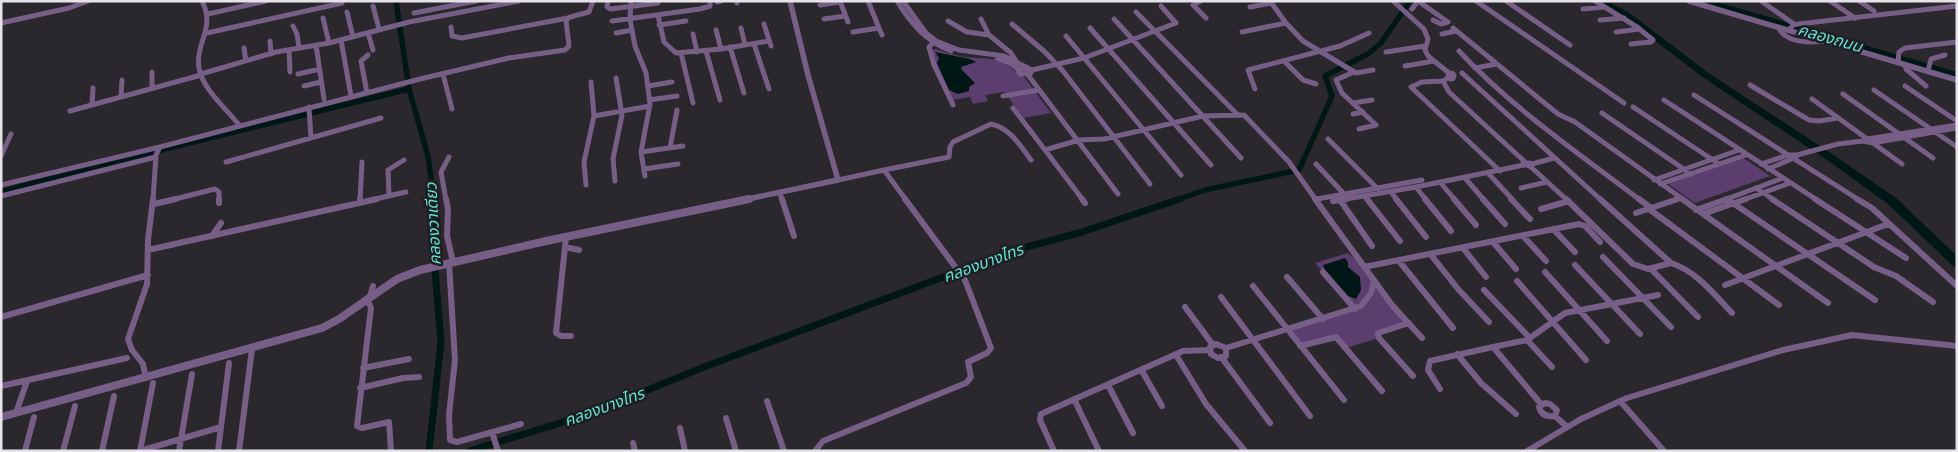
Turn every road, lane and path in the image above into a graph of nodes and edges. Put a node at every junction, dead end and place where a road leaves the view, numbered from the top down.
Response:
1 (88, 1) edge
2 (202, 1) edge
3 (266, 1) edge
4 (348, 1) edge
5 (476, 1) edge
6 (519, 1) edge
7 (593, 1) edge
8 (608, 1) edge
9 (710, 1) edge
10 (721, 1) edge
11 (790, 1) edge
12 (868, 1) edge
13 (897, 1) edge
14 (903, 1) edge
15 (1201, 1) edge
16 (1393, 1) edge
17 (1476, 1) edge
18 (1506, 1) edge
19 (1595, 1) edge
20 (1689, 1) edge
21 (1760, 1) edge
22 (1830, 1) edge
23 (1858, 1) edge
24 (341, 2) edge
25 (658, 2) edge
26 (717, 2) edge
27 (840, 2) edge
28 (1271, 2) edge
29 (631, 4) edge
30 (820, 5) dead end
31 (373, 6) dead end
32 (1161, 6) dead end
33 (1957, 6) edge
34 (1250, 7) dead end
35 (1606, 7) junction
36 (1583, 9) dead end
37 (347, 12) dead end
38 (414, 12) dead end
39 (1136, 12) dead end
40 (1411, 12) junction
41 (1874, 12) dead end
42 (658, 13) junction
43 (208, 14) junction
44 (846, 16) junction
45 (570, 17) junction
46 (323, 18) dead end
47 (1206, 18) dead end
48 (1624, 18) junction
49 (1855, 18) junction
50 (630, 19) junction
51 (824, 19) dead end
52 (981, 19) dead end
53 (1114, 19) dead end
54 (1433, 20) dead end
55 (1600, 20) dead end
56 (612, 21) dead end
57 (686, 21) dead end
58 (948, 21) dead end
59 (1, 22) edge
60 (848, 22) dead end
61 (764, 24) dead end
62 (1012, 24) dead end
63 (1286, 24) junction
64 (659, 25) junction
65 (293, 26) dead end
66 (1778, 27) junction
67 (1792, 27) junction
68 (450, 28) dead end
69 (741, 28) dead end
70 (879, 28) junction
71 (1090, 28) dead end
72 (379, 29) junction
73 (1640, 29) junction
74 (632, 30) junction
75 (716, 30) dead end
76 (1154, 30) junction
77 (368, 32) junction
78 (853, 32) dead end
79 (1242, 32) dead end
80 (1616, 32) dead end
81 (207, 33) junction
82 (616, 33) dead end
83 (1369, 33) dead end
84 (693, 34) dead end
85 (1442, 34) dead end
86 (882, 35) dead end
87 (990, 35) junction
88 (353, 36) junction
89 (1066, 36) dead end
90 (342, 40) junction
91 (1133, 40) junction
92 (270, 41) dead end
93 (1824, 41) junction
94 (934, 42) junction
95 (1957, 42) edge
96 (329, 43) junction
97 (754, 44) junction
98 (1631, 44) dead end
99 (316, 45) junction
100 (745, 45) junction
101 (1570, 45) dead end
102 (1425, 46) junction
103 (730, 47) junction
104 (244, 48) dead end
105 (300, 48) junction
106 (721, 49) junction
107 (1109, 49) junction
108 (289, 50) junction
109 (373, 50) dead end
110 (706, 51) junction
111 (697, 52) junction
112 (1319, 52) junction
113 (1386, 52) dead end
114 (1458, 52) dead end
115 (271, 54) junction
116 (681, 54) junction
117 (368, 55) dead end
118 (1945, 55) dead end
119 (1084, 58) junction
120 (1898, 60) junction
121 (246, 61) junction
122 (1016, 61) junction
123 (1284, 61) junction
124 (1434, 61) junction
125 (1057, 64) junction
126 (1497, 64) junction
127 (1905, 65) junction
128 (1405, 66) dead end
129 (1475, 68) junction
130 (320, 69) junction
131 (1030, 69) junction
132 (1928, 69) junction
133 (1019, 70) junction
134 (1373, 70) dead end
135 (1352, 71) junction
136 (152, 72) dead end
137 (290, 72) dead end
138 (298, 74) dead end
139 (443, 74) junction
140 (201, 75) junction
141 (1028, 75) junction
142 (1449, 75) junction
143 (616, 78) dead end
144 (122, 80) dead end
145 (1957, 80) edge
146 (1443, 81) junction
147 (322, 82) junction
148 (591, 82) dead end
149 (672, 82) dead end
150 (1316, 84) dead end
151 (1750, 85) dead end
152 (304, 86) dead end
153 (648, 86) junction
154 (1904, 86) dead end
155 (1926, 86) dead end
156 (152, 87) junction
157 (93, 88) dead end
158 (770, 89) dead end
159 (1255, 89) dead end
160 (1039, 90) junction
161 (1874, 90) dead end
162 (367, 92) junction
163 (744, 93) dead end
164 (1694, 94) dead end
165 (1843, 94) dead end
166 (121, 96) junction
167 (351, 96) junction
168 (676, 96) dead end
169 (1003, 96) dead end
170 (324, 99) dead end
171 (1812, 99) dead end
172 (720, 100) dead end
173 (1372, 100) dead end
174 (1664, 100) dead end
175 (649, 103) junction
176 (693, 103) dead end
177 (1353, 103) junction
178 (92, 104) junction
179 (1624, 104) dead end
180 (953, 105) dead end
181 (1633, 107) dead end
182 (1013, 108) dead end
183 (309, 109) junction
184 (452, 109) dead end
185 (677, 110) dead end
186 (70, 111) dead end
187 (621, 111) junction
188 (1363, 112) junction
189 (1602, 113) dead end
190 (1237, 114) junction
191 (1352, 114) dead end
192 (594, 116) junction
193 (1203, 116) junction
194 (380, 118) dead end
195 (1838, 118) junction
196 (1174, 123) junction
197 (240, 125) junction
198 (1956, 126) edge
199 (1928, 128) junction
200 (1359, 129) dead end
201 (1144, 130) junction
202 (1935, 132) junction
203 (1898, 133) junction
204 (11, 134) dead end
205 (1114, 137) junction
206 (311, 138) junction
207 (1905, 138) junction
208 (1328, 139) dead end
209 (1079, 140) junction
210 (1865, 140) junction
211 (1873, 143) junction
212 (683, 146) dead end
213 (1957, 147) edge
214 (670, 148) junction
215 (1045, 150) junction
216 (1739, 150) junction
217 (157, 152) junction
218 (641, 152) junction
219 (1746, 155) junction
220 (1788, 155) junction
221 (1, 156) edge
222 (449, 157) dead end
223 (1796, 157) junction
224 (1241, 158) dead end
225 (1554, 158) junction
226 (1933, 158) dead end
227 (404, 160) dead end
228 (1031, 160) dead end
229 (1713, 160) junction
230 (226, 162) dead end
231 (362, 162) dead end
232 (678, 164) dead end
233 (1316, 164) dead end
234 (1528, 164) junction
235 (1719, 164) junction
236 (1761, 164) junction
237 (1902, 164) dead end
238 (1211, 165) dead end
239 (644, 169) junction
240 (1684, 169) junction
241 (1768, 169) junction
242 (884, 170) junction
243 (1500, 171) junction
244 (1488, 173) junction
245 (1181, 174) dead end
246 (1691, 174) junction
247 (645, 176) dead end
248 (1465, 178) junction
249 (1782, 178) junction
250 (838, 180) junction
251 (1422, 180) dead end
252 (1654, 180) junction
253 (615, 181) dead end
254 (1440, 182) junction
255 (1547, 182) junction
256 (1790, 183) junction
257 (1150, 184) dead end
258 (1660, 184) junction
259 (1, 185) edge
260 (586, 185) dead end
261 (1416, 187) junction
262 (1521, 188) dead end
263 (1756, 188) junction
264 (1378, 189) junction
265 (406, 192) dead end
266 (1390, 192) junction
267 (780, 193) junction
268 (1762, 193) junction
269 (1118, 194) dead end
270 (1345, 194) junction
271 (1, 196) edge
272 (389, 196) junction
273 (1365, 196) junction
274 (1680, 198) junction
275 (1317, 199) junction
276 (1726, 199) junction
277 (360, 202) junction
278 (1085, 202) dead end
279 (1569, 202) junction
280 (219, 203) dead end
281 (1734, 203) junction
282 (154, 204) junction
283 (1650, 208) junction
284 (1542, 209) dead end
285 (1696, 210) junction
286 (1636, 213) dead end
287 (1703, 214) junction
288 (1530, 219) dead end
289 (221, 222) dead end
290 (1505, 224) dead end
291 (1888, 224) junction
292 (1476, 225) dead end
293 (1553, 229) junction
294 (1452, 231) dead end
295 (1866, 232) junction
296 (212, 236) junction
297 (794, 236) dead end
298 (1523, 236) junction
299 (566, 237) junction
300 (1426, 237) dead end
301 (1400, 241) dead end
302 (1493, 242) junction
303 (1600, 242) dead end
304 (1836, 243) junction
305 (1372, 246) dead end
306 (565, 247) junction
307 (1463, 248) junction
308 (148, 250) junction
309 (579, 250) dead end
310 (1575, 252) dead end
311 (1808, 254) junction
312 (1431, 255) junction
313 (1603, 257) dead end
314 (1906, 258) dead end
315 (1399, 261) junction
316 (1546, 261) dead end
317 (449, 263) junction
318 (1671, 263) junction
319 (1575, 265) dead end
320 (1776, 266) junction
321 (1364, 267) junction
322 (1516, 269) dead end
323 (1652, 270) junction
324 (1323, 272) dead end
325 (1546, 272) dead end
326 (148, 275) junction
327 (1287, 277) dead end
328 (1486, 277) dead end
329 (1743, 279) junction
330 (1374, 280) junction
331 (1517, 281) dead end
332 (1726, 285) dead end
333 (373, 286) dead end
334 (1253, 286) dead end
335 (1957, 286) edge
336 (1484, 290) dead end
337 (1658, 295) dead end
338 (369, 297) junction
339 (1221, 297) dead end
340 (1642, 298) junction
341 (1875, 300) dead end
342 (1933, 302) dead end
343 (1828, 303) dead end
344 (1611, 304) junction
345 (1779, 305) dead end
346 (1186, 307) dead end
347 (1355, 309) junction
348 (1579, 310) junction
349 (1732, 313) dead end
350 (1, 316) edge
351 (1698, 317) dead end
352 (1323, 319) junction
353 (1489, 322) dead end
354 (1552, 322) junction
355 (1409, 323) junction
356 (1671, 327) dead end
357 (1453, 328) dead end
358 (1288, 330) junction
359 (1640, 334) dead end
360 (572, 336) dead end
361 (1422, 338) dead end
362 (1529, 339) junction
363 (1253, 341) junction
364 (1608, 341) dead end
365 (1300, 346) junction
366 (1957, 346) edge
367 (1493, 347) junction
368 (1211, 348) junction
369 (1226, 348) junction
370 (252, 349) junction
371 (1457, 354) junction
372 (1176, 355) junction
373 (127, 358) dead end
374 (409, 358) dead end
375 (1222, 358) junction
376 (1586, 360) dead end
377 (229, 363) dead end
378 (1552, 367) dead end
379 (363, 368) junction
380 (1142, 370) junction
381 (192, 374) dead end
382 (1413, 376) dead end
383 (419, 377) dead end
384 (146, 378) junction
385 (27, 381) junction
386 (153, 383) dead end
387 (1108, 385) junction
388 (1, 386) edge
389 (360, 388) junction
390 (1440, 389) dead end
391 (1382, 391) dead end
392 (114, 396) dead end
393 (1074, 399) junction
394 (1344, 400) dead end
395 (767, 401) dead end
396 (1620, 401) junction
397 (75, 406) dead end
398 (1162, 406) dead end
399 (16, 413) junction
400 (1516, 414) dead end
401 (1310, 416) dead end
402 (1, 417) edge
403 (34, 417) dead end
404 (726, 418) dead end
405 (1270, 423) dead end
406 (521, 424) dead end
407 (221, 427) junction
408 (1567, 427) junction
409 (680, 428) dead end
410 (1133, 433) dead end
411 (493, 435) junction
412 (181, 439) junction
413 (498, 450) edge
414 (25, 451) edge
415 (63, 451) edge
416 (102, 451) edge
417 (140, 451) edge
418 (178, 451) edge
419 (218, 451) edge
420 (239, 451) edge
421 (391, 451) edge
422 (685, 451) edge
423 (736, 451) edge
424 (784, 451) edge
425 (815, 451) edge
426 (1054, 451) edge
427 (1099, 451) edge
428 (1245, 451) edge
429 (1527, 451) edge
430 (1664, 451) edge

1 - 59 street
2 - 43 street
3 - 43 street
4 - 24 street
5 - 38 street
6 - 72 street
7 - 45 street
8 - 29 street
9 - 42 street
10 - 26 street
11 - 250 street
12 - 70 street
13 - 94 street
14 - 94 street
15 - 47 street
16 - 40 street
17 - 179 street
18 - 101 street
19 - 35 street
20 - 66 street
21 - 67 street
22 - 49 street
23 - 41 street
24 - 81 street
25 - 29 street
25 - 42 street
27 - 30 street
27 - 44 street
28 - 34 street
28 - 63 street
29 - 50 street
31 - 72 street
32 - 76 street
33 - 49 street
35 - 36 street
35 - 48 street
37 - 88 street
39 - 76 street
40 - 54 street
40 - 102 street
42 - 50 street
42 - 64 street
43 - 81 street
44 - 51 street
44 - 60 street
45 - 68 street
45 - 139 street
46 - 96 street
48 - 55 street
48 - 73 street
49 - 67 street
50 - 56 street
50 - 74 street
52 - 87 street
53 - 91 street
57 - 64 street
58 - 87 street
61 - 97 street
62 - 125 street
63 - 79 street
63 - 112 street
64 - 116 street
65 - 105 street
66 - 67 street
66 - 93 street
67 - 93 street
69 - 100 street
70 - 78 street
70 - 86 street
71 - 107 street
72 - 77 street
73 - 80 street
73 - 98 street
74 - 82 street
74 - 153 street
75 - 106 street
76 - 91 street
76 - 190 street
77 - 88 street
77 - 109 street
81 - 140 street
83 - 112 street
84 - 111 street
85 - 126 street
87 - 122 street
88 - 90 street
89 - 119 street
90 - 96 street
90 - 167 street
91 - 107 street
91 - 193 street
92 - 115 street
93 - 120 street
94 - 122 street
94 - 133 street
94 - 180 street
95 - 120 street
96 - 99 street
97 - 100 street
97 - 158 street
99 - 105 street
99 - 130 street
100 - 103 street
102 - 113 street
102 - 124 street
103 - 106 street
103 - 163 street
104 - 121 street
105 - 108 street
106 - 110 street
107 - 119 street
107 - 196 street
108 - 115 street
108 - 137 street
110 - 111 street
110 - 172 street
111 - 116 street
112 - 123 street
112 - 135 street
114 - 129 street
115 - 121 street
116 - 176 street
117 - 162 street
118 - 132 street
119 - 125 street
119 - 201 street
120 - 127 street
121 - 140 street
122 - 131 street
123 - 150 street
123 - 159 street
124 - 128 street
124 - 142 street
125 - 131 street
125 - 205 street
126 - 129 street
126 - 252 street
127 - 132 street
127 - 155 street
129 - 283 street
130 - 138 street
130 - 147 street
131 - 133 street
131 - 141 street
132 - 145 street
133 - 141 street
134 - 135 street
135 - 177 street
136 - 156 street
139 - 162 street
139 - 184 street
140 - 156 street
140 - 197 street
141 - 160 street
142 - 146 street
142 - 225 street
143 - 187 street
144 - 166 street
146 - 234 street
146 - 243 street
147 - 152 street
147 - 170 street
148 - 192 street
149 - 153 street
151 - 195 street
153 - 175 street
154 - 198 street
156 - 166 street
157 - 178 street
160 - 169 street
160 - 209 street
161 - 199 street
162 - 167 street
164 - 220 street
165 - 203 street
166 - 178 street
167 - 183 street
168 - 175 street
171 - 195 street
173 - 177 street
174 - 216 street
175 - 187 street
175 - 218 street
177 - 188 street
178 - 186 street
181 - 229 street
182 - 215 street
183 - 197 street
183 - 206 street
185 - 214 street
187 - 192 street
187 - 253 street
188 - 191 street
188 - 200 street
189 - 240 street
190 - 193 street
190 - 275 street
192 - 260 street
193 - 196 street
193 - 224 street
194 - 206 street
195 - 210 street
196 - 201 street
196 - 238 street
197 - 217 street
198 - 199 street
198 - 202 street
199 - 202 street
199 - 203 street
201 - 205 street
201 - 245 street
202 - 207 street
202 - 213 street
203 - 207 street
203 - 210 street
204 - 221 street
205 - 209 street
205 - 257 street
206 - 230 street
207 - 211 street
207 - 226 street
208 - 264 street
209 - 215 street
209 - 269 street
210 - 211 street
210 - 223 street
211 - 237 street
212 - 214 street
214 - 218 street
215 - 278 street
216 - 219 street
216 - 229 street
217 - 259 street
217 - 271 street
217 - 282 street
218 - 239 street
219 - 235 street
219 - 236 street
220 - 223 street
220 - 236 street
222 - 317 street
223 - 241 street
223 - 291 street
225 - 234 street
225 - 318 street
227 - 272 street
228 - 242 street
229 - 235 street
229 - 240 street
231 - 277 street
232 - 239 street
233 - 270 street
234 - 243 street
234 - 255 street
235 - 246 street
236 - 241 street
239 - 247 street
240 - 246 street
240 - 252 street
241 - 249 street
242 - 250 street
242 - 425 street
243 - 244 street
244 - 248 street
244 - 288 street
246 - 258 street
248 - 254 street
248 - 290 street
249 - 256 street
249 - 263 street
250 - 267 street
251 - 264 street
252 - 258 street
254 - 261 street
254 - 292 street
255 - 262 street
255 - 279 street
256 - 268 street
256 - 295 street
258 - 274 street
261 - 266 street
261 - 294 street
263 - 268 street
263 - 276 street
264 - 270 street
265 - 272 street
266 - 273 street
266 - 300 street
267 - 297 street
267 - 299 street
268 - 281 street
268 - 304 street
270 - 275 street
272 - 277 street
273 - 301 street
273 - 305 street
274 - 283 street
274 - 285 street
275 - 321 street
276 - 281 street
276 - 285 street
277 - 296 street
279 - 284 street
279 - 323 street
280 - 282 street
281 - 287 street
281 - 311 street
282 - 308 street
283 - 286 street
283 - 329 street
285 - 287 street
287 - 320 street
289 - 296 street
291 - 295 street
291 - 335 street
293 - 298 street
293 - 303 street
293 - 310 street
295 - 304 street
295 - 314 street
296 - 308 street
298 - 302 street
298 - 316 street
299 - 306 street
299 - 317 street
302 - 307 street
302 - 322 street
304 - 311 street
304 - 342 street
306 - 309 street
306 - 360 street
307 - 312 street
307 - 328 street
308 - 326 street
311 - 320 street
311 - 341 street
312 - 315 street
312 - 353 street
313 - 340 street
315 - 321 street
315 - 357 street
317 - 338 street
317 - 411 street
318 - 323 street
318 - 349 street
319 - 344 street
320 - 329 street
320 - 343 street
321 - 330 street
323 - 351 street
324 - 347 street
325 - 348 street
326 - 350 street
326 - 384 street
327 - 352 street
329 - 332 street
329 - 345 street
330 - 347 street
330 - 355 street
331 - 354 street
333 - 338 street
334 - 358 street
336 - 362 street
337 - 340 street
338 - 370 street
338 - 379 street
339 - 363 street
340 - 344 street
340 - 356 street
344 - 348 street
344 - 359 street
346 - 368 street
347 - 352 street
348 - 354 street
348 - 364 street
352 - 358 street
354 - 362 street
354 - 376 street
355 - 361 street
355 - 382 street
358 - 363 street
358 - 365 street
362 - 367 street
362 - 378 street
363 - 369 street
363 - 401 street
365 - 391 street
365 - 394 street
366 - 396 street
367 - 371 street
367 - 408 street
368 - 369 street
368 - 372 street
368 - 375 street
369 - 375 street
370 - 384 street
370 - 420 street
371 - 390 street
371 - 400 street
372 - 380 street
372 - 428 street
373 - 385 street
374 - 379 street
375 - 405 street
377 - 407 street
379 - 389 street
380 - 387 street
380 - 398 street
381 - 412 street
383 - 389 street
384 - 399 street
385 - 388 street
385 - 399 street
386 - 417 street
387 - 393 street
387 - 410 street
389 - 421 street
392 - 416 street
393 - 426 street
393 - 427 street
395 - 424 street
396 - 408 street
396 - 430 street
397 - 415 street
399 - 402 street
403 - 414 street
404 - 423 street
406 - 411 street
407 - 412 street
407 - 419 street
408 - 429 street
409 - 422 street
411 - 413 street
412 - 417 street
412 - 418 street

